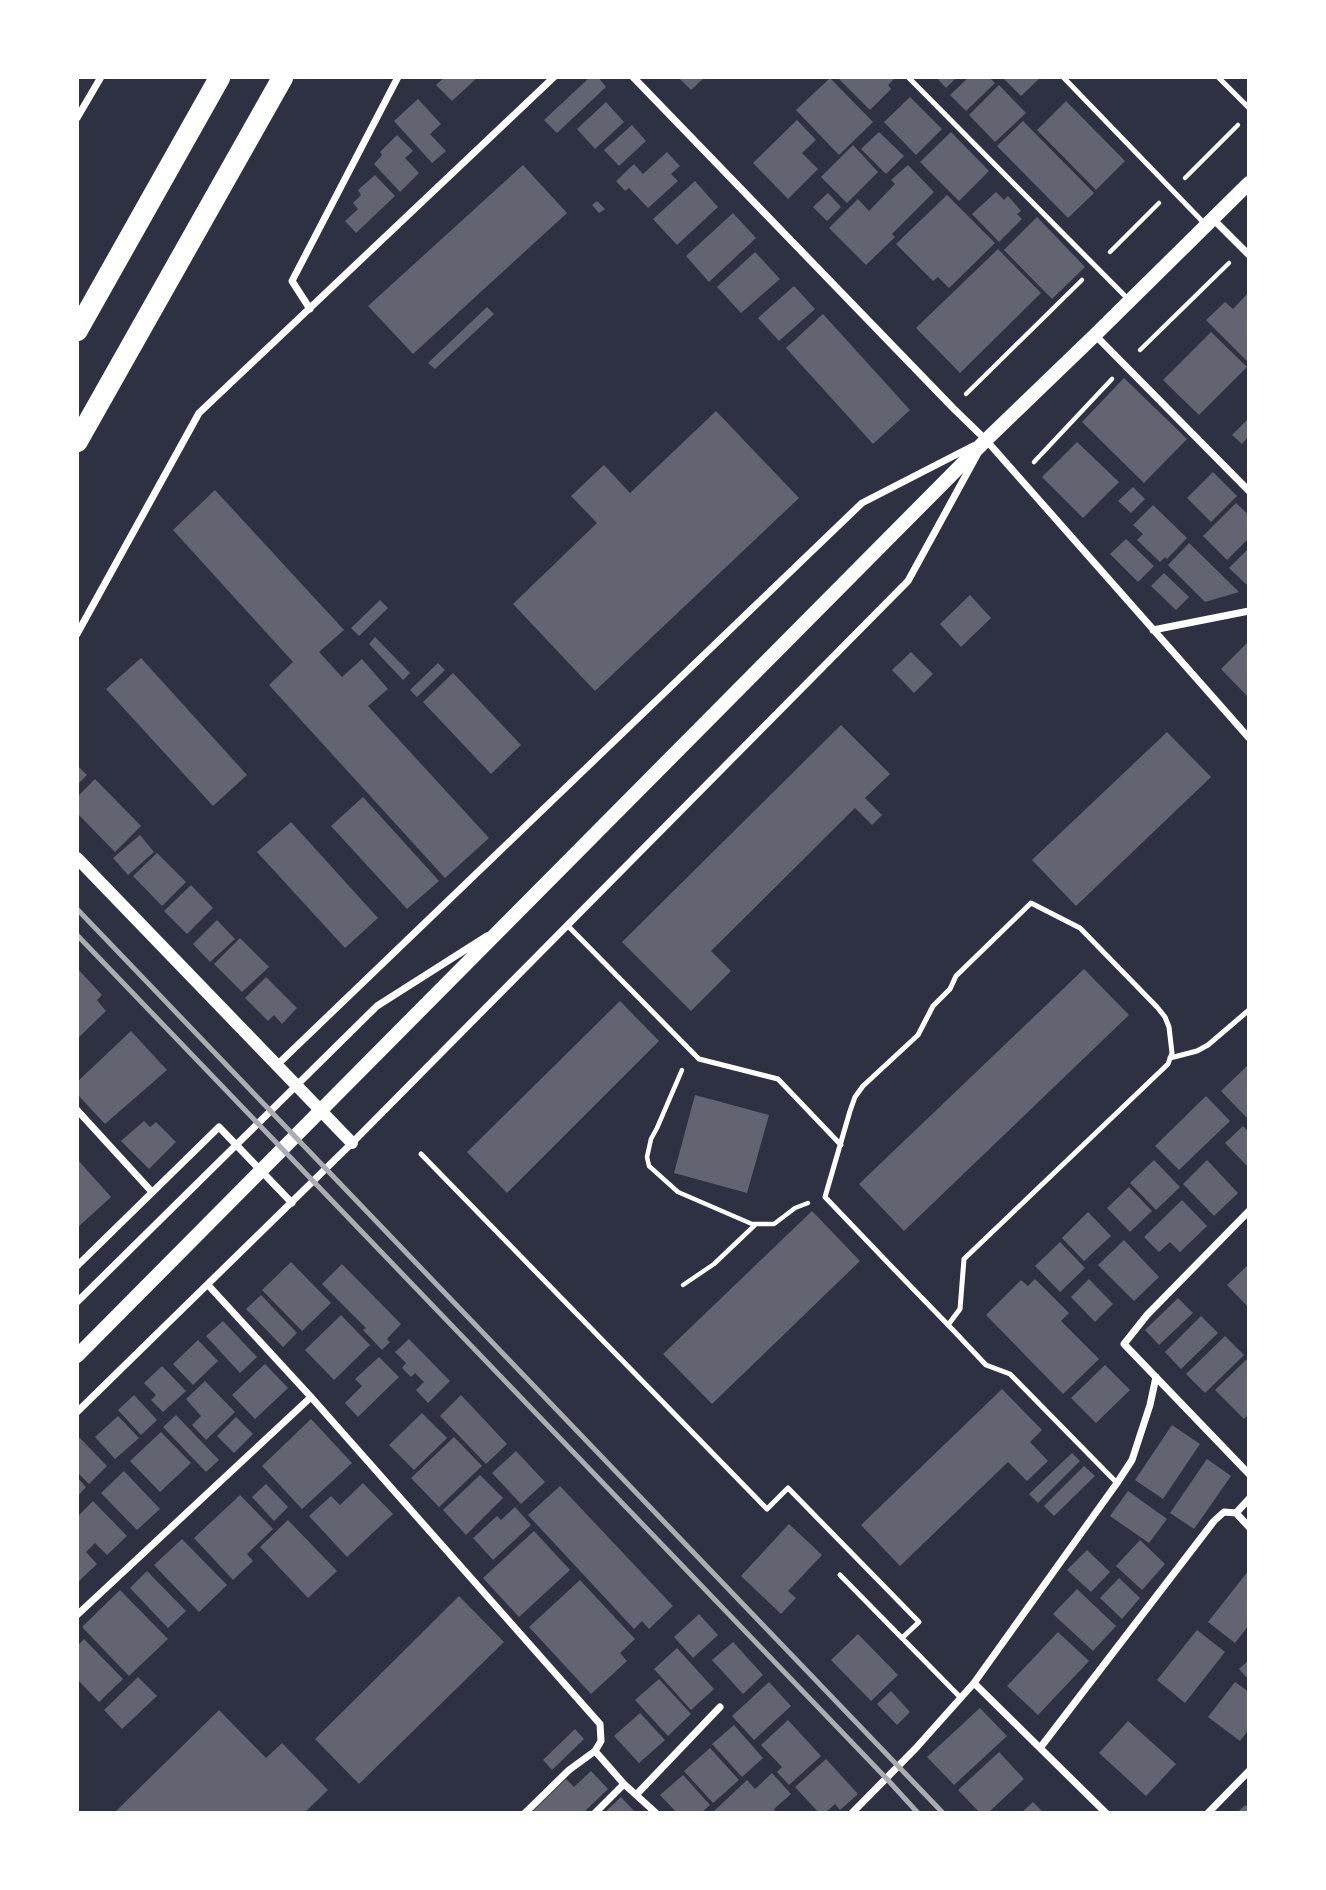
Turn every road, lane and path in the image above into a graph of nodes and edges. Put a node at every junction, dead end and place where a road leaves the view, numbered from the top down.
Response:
1 (101, 77) edge
2 (220, 77) edge
3 (283, 77) edge
4 (398, 77) edge
5 (554, 77) edge
6 (633, 77) edge
7 (908, 77) edge
8 (1063, 77) edge
9 (1219, 77) edge
10 (1249, 108) edge
11 (77, 118) edge
12 (1249, 183) edge
13 (1210, 222) junction
14 (1249, 255) edge
15 (1130, 301) junction
16 (310, 309) junction
17 (77, 331) edge
18 (1095, 335) junction
19 (986, 440) junction
20 (77, 442) edge
21 (1249, 491) edge
22 (1249, 611) edge
23 (1153, 630) junction
24 (77, 635) edge
25 (1249, 737) edge
26 (77, 858) edge
27 (504, 925) junction
28 (568, 926) junction
29 (1249, 1010) edge
30 (690, 1050) junction
31 (1170, 1058) junction
32 (278, 1065) junction
33 (77, 1110) edge
34 (352, 1143) junction
35 (841, 1145) junction
36 (421, 1154) dead end
37 (152, 1192) junction
38 (825, 1197) junction
39 (292, 1203) junction
40 (1249, 1211) edge
41 (756, 1224) junction
42 (77, 1266) edge
43 (208, 1285) junction
44 (683, 1285) dead end
45 (77, 1303) edge
46 (948, 1325) junction
47 (77, 1356) edge
48 (1156, 1377) junction
49 (311, 1396) junction
50 (77, 1412) edge
51 (1249, 1474) edge
52 (1117, 1483) junction
53 (1249, 1499) edge
54 (1236, 1513) junction
55 (1249, 1527) edge
56 (840, 1575) dead end
57 (77, 1615) edge
58 (902, 1638) junction
59 (974, 1683) junction
60 (960, 1698) junction
61 (720, 1707) dead end
62 (1040, 1748) junction
63 (595, 1751) junction
64 (1249, 1771) edge
65 (624, 1784) junction
66 (636, 1795) junction
67 (525, 1813) edge
68 (594, 1813) edge
69 (656, 1813) edge
70 (852, 1813) edge
71 (1106, 1813) edge
72 (1208, 1813) edge

1 - 11 street
2 - 17 highway
3 - 20 highway
4 - 16 street
5 - 16 street
6 - 19 street
7 - 15 lane
8 - 13 lane
9 - 10 lane
12 - 13 main road
13 - 14 street
13 - 15 main road
15 - 18 main road
16 - 24 street
18 - 19 main road
18 - 21 street
19 - 23 street
19 - 27 main road
19 - 28 street
19 - 32 street
22 - 23 street
23 - 25 street
26 - 32 street
27 - 45 street
27 - 47 main road
28 - 30 lane
28 - 34 street
29 - 31 lane
30 - 35 lane
30 - 41 path
31 - 35 lane
31 - 46 lane
32 - 34 street
33 - 37 street
34 - 39 street
35 - 38 lane
36 - 58 lane
37 - 39 street
37 - 42 street
38 - 41 path
38 - 46 lane
39 - 43 street
40 - 48 street
41 - 44 path
43 - 49 street
43 - 50 street
46 - 52 lane
48 - 51 street
48 - 52 street
49 - 57 street
49 - 63 street
52 - 59 street
53 - 54 street
54 - 55 street
54 - 62 street
56 - 58 lane
58 - 60 lane
59 - 60 street
59 - 62 street
60 - 70 street
61 - 66 street
62 - 71 street
63 - 65 street
63 - 67 street
64 - 72 street
65 - 66 street
65 - 68 street
66 - 69 street

